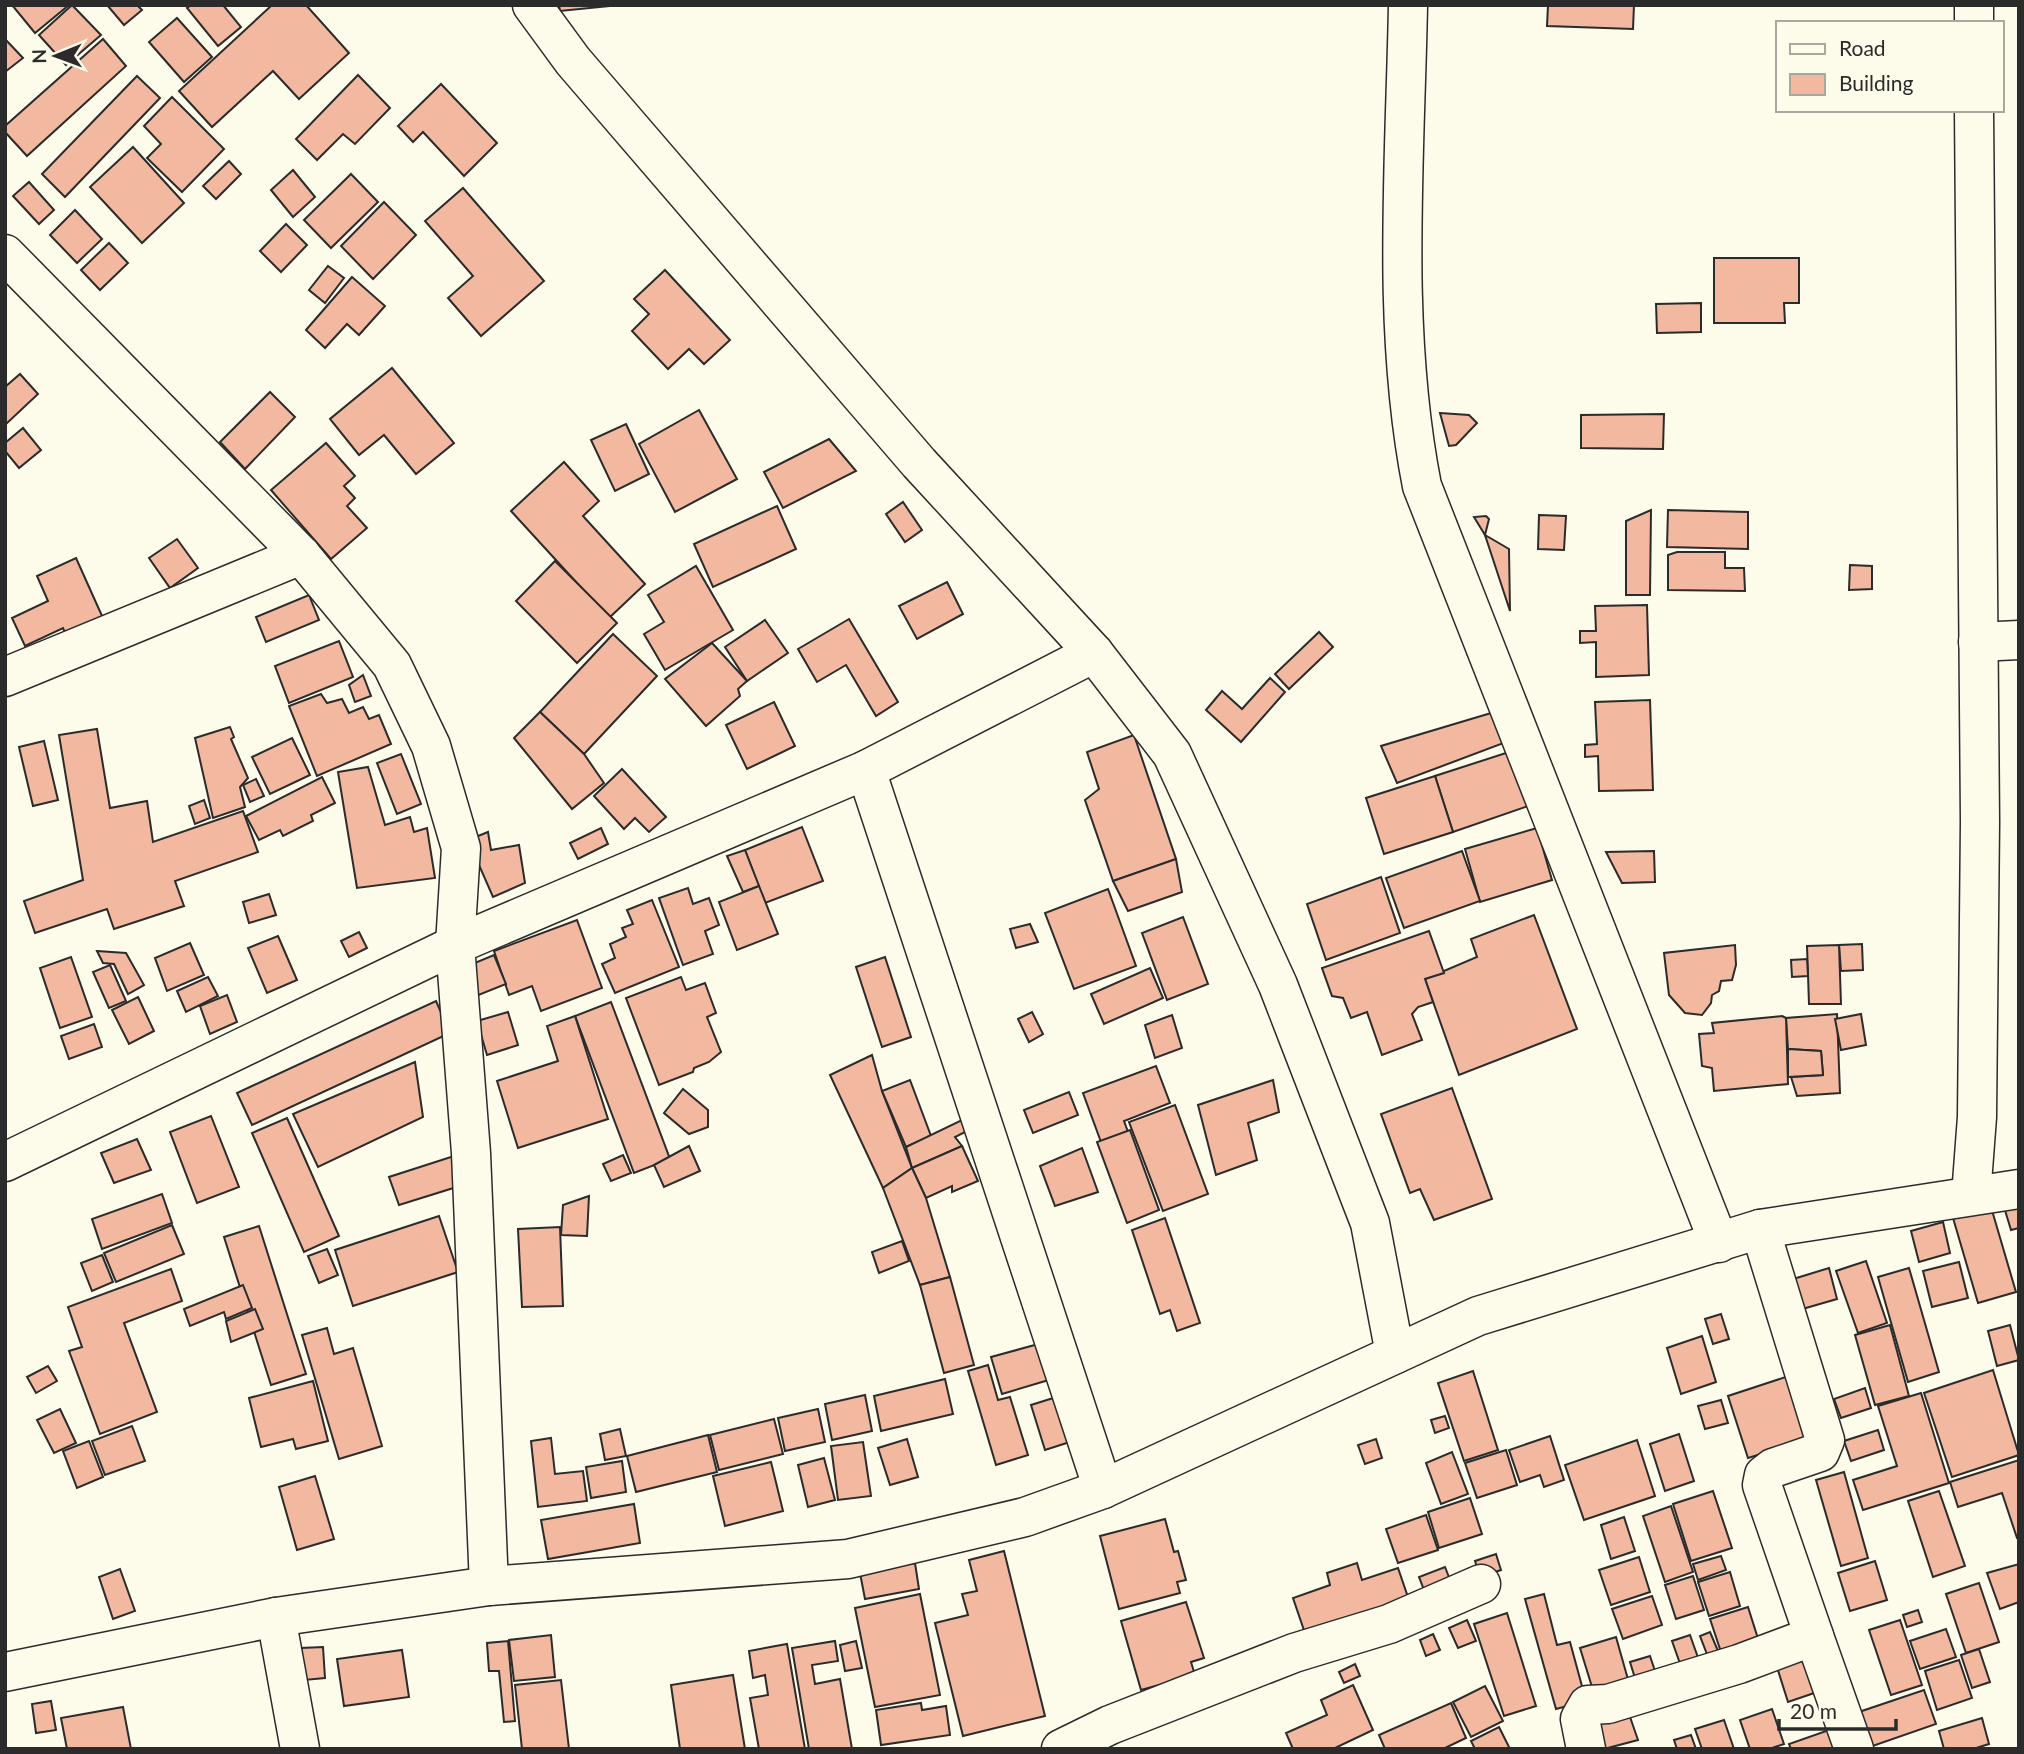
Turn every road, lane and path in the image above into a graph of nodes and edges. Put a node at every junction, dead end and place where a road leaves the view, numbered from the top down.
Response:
1 (532, 5) edge
2 (1408, 5) edge
3 (1975, 112) edge
4 (5, 254) edge
5 (301, 555) junction
6 (2019, 640) edge
7 (1978, 642) junction
8 (1094, 653) junction
9 (5, 677) edge
10 (866, 771) junction
11 (455, 944) junction
12 (5, 1162) edge
13 (2019, 1189) edge
14 (1971, 1196) junction
15 (1760, 1229) junction
16 (1718, 1243) junction
17 (1395, 1354) junction
18 (1103, 1489) junction
19 (1481, 1584) dead end
20 (489, 1586) junction
21 (276, 1617) junction
22 (1814, 1636) junction
23 (5, 1672) edge
24 (300, 1749) edge
25 (1061, 1749) edge
26 (1586, 1749) edge
27 (1854, 1749) edge

1 - 8 street
2 - 16 street
3 - 7 street
4 - 5 street
5 - 9 street
5 - 11 street
6 - 7 street
7 - 14 street
8 - 10 street
8 - 17 street
10 - 11 street
10 - 18 street
11 - 12 street
11 - 20 street
13 - 14 street
14 - 15 street
15 - 16 street
15 - 22 street
16 - 17 street
17 - 18 street
18 - 20 street
19 - 25 street
20 - 21 street
21 - 23 street
21 - 24 street
22 - 26 street
22 - 27 street

